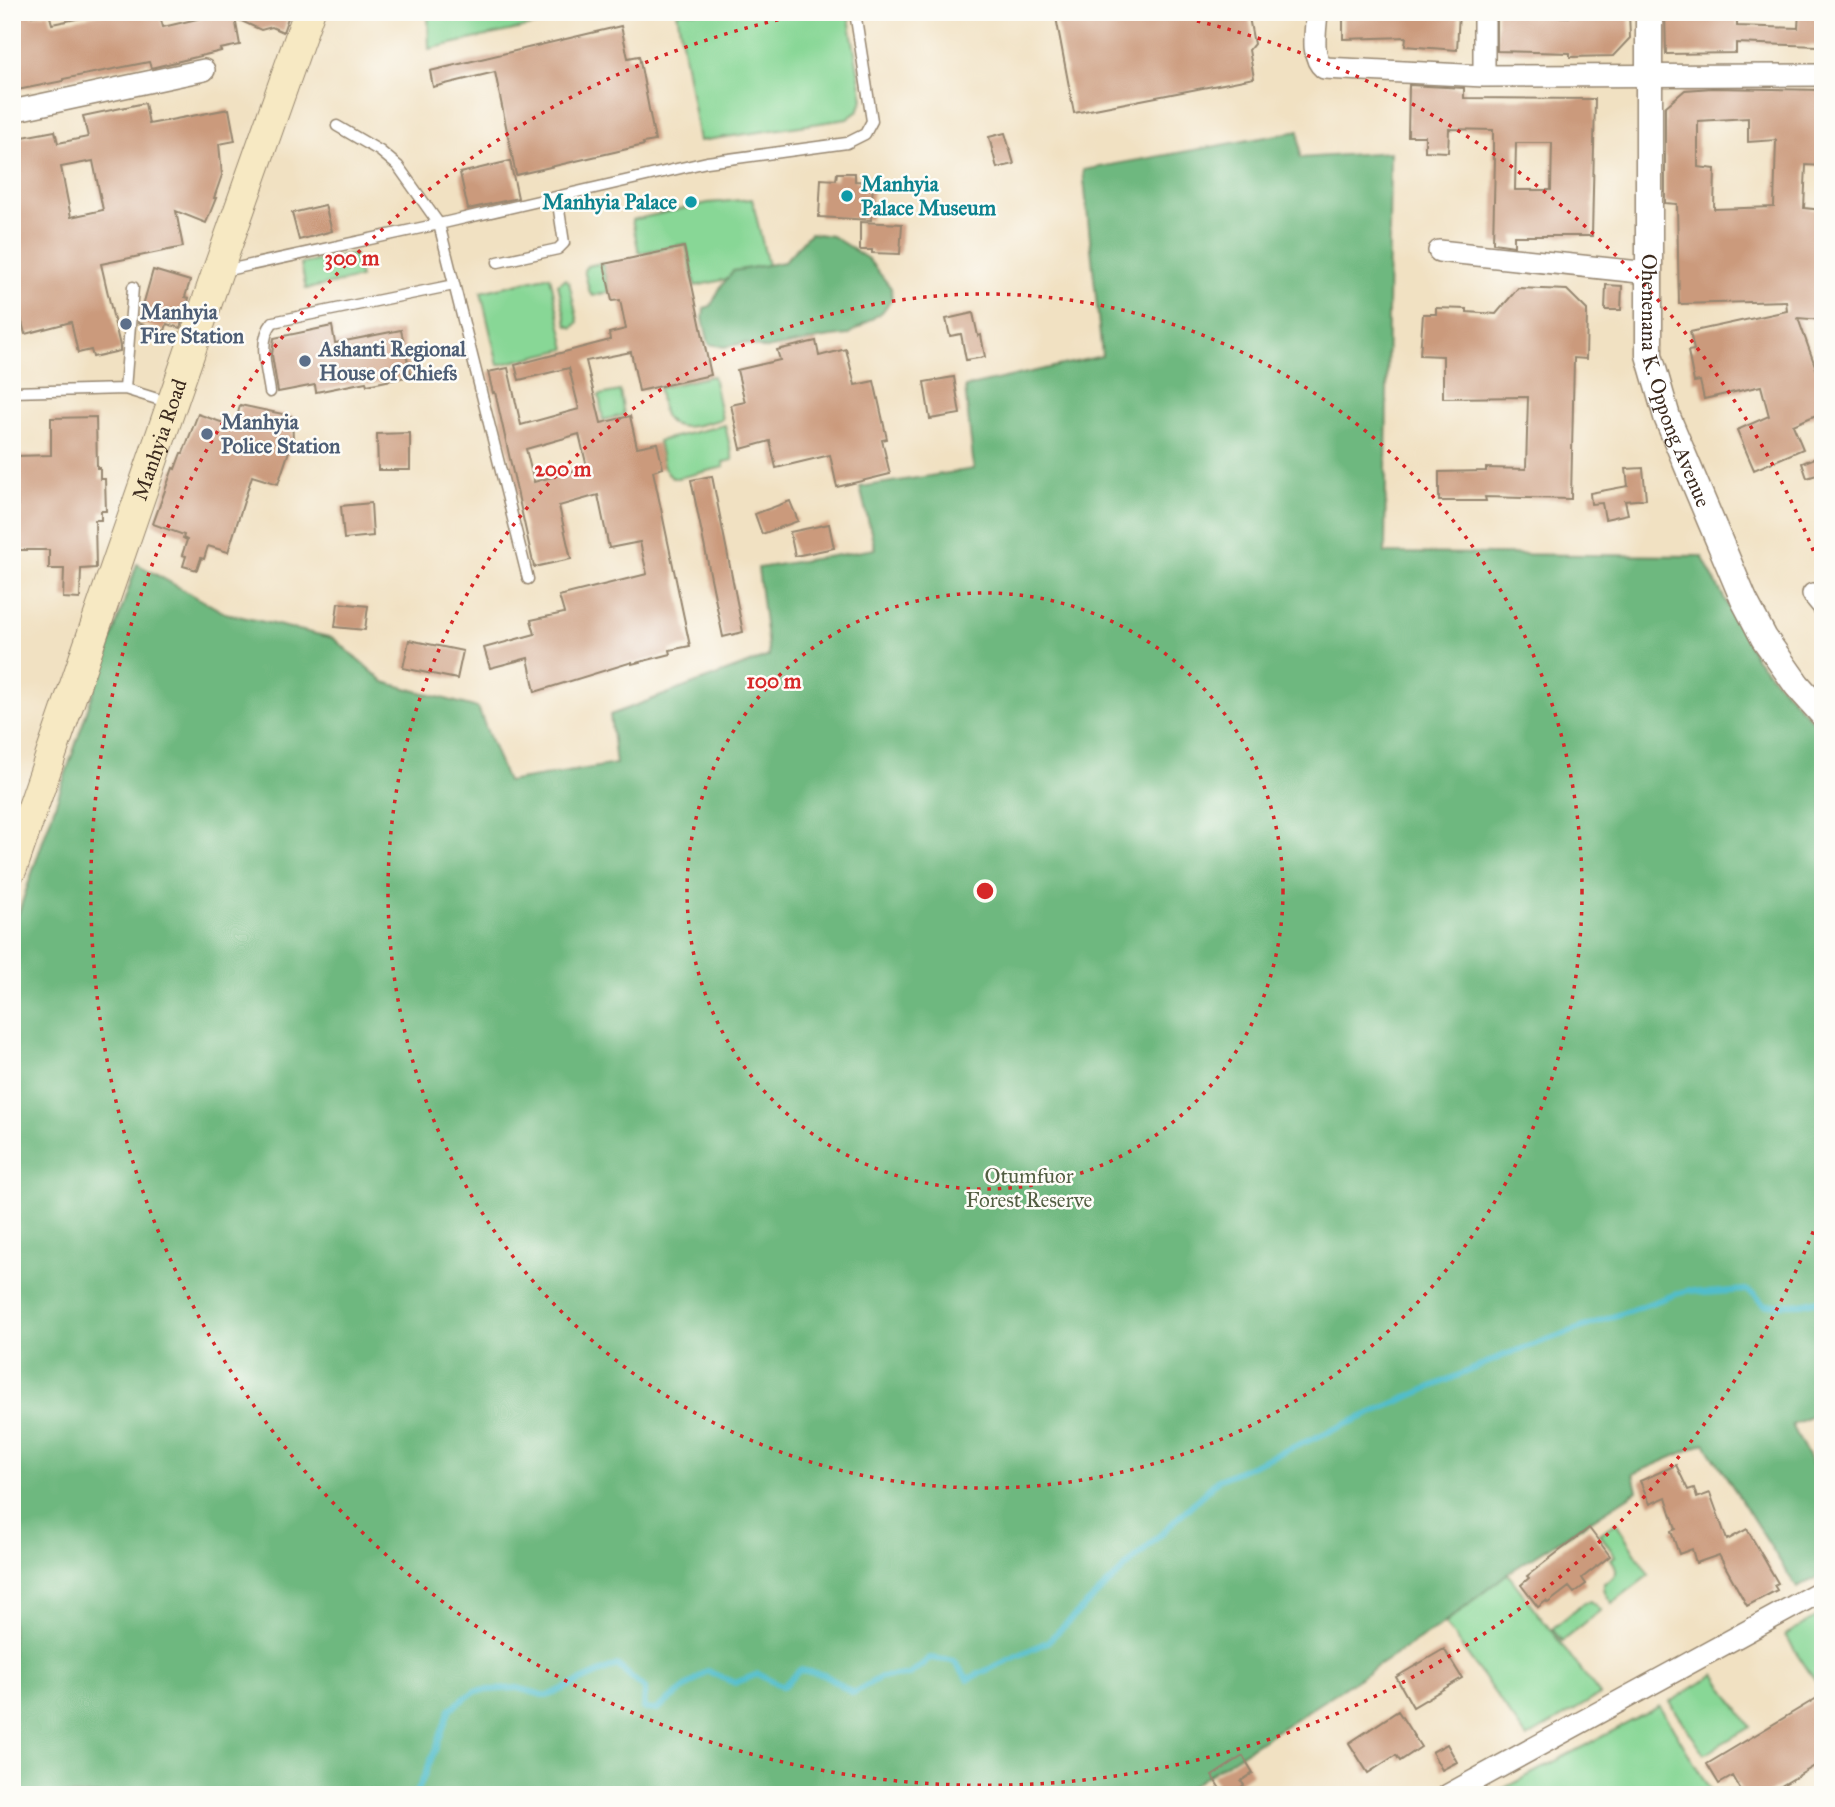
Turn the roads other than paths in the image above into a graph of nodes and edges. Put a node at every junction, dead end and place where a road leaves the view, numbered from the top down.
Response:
1 (309, 12) edge
2 (855, 12) edge
3 (1317, 12) edge
4 (1484, 12) edge
5 (1648, 12) edge
6 (204, 70) dead end
7 (1648, 74) junction
8 (1823, 75) edge
9 (1484, 76) junction
10 (12, 110) edge
11 (337, 126) dead end
12 (557, 197) junction
13 (439, 224) junction
14 (1439, 251) dead end
15 (498, 262) dead end
16 (217, 273) junction
17 (1649, 273) junction
18 (454, 285) junction
19 (133, 287) dead end
20 (125, 389) junction
21 (12, 392) edge
22 (270, 392) dead end
23 (172, 404) junction
24 (528, 579) dead end
25 (1823, 714) edge
26 (14, 859) edge
27 (1823, 1590) edge
28 (1448, 1795) edge

1 - 16 main road, Manhyia Road
2 - 12 lane
3 - 9 street
4 - 9 street
5 - 7 street, Ohenenana K. Oppong Avenue
6 - 10 street
7 - 8 street
7 - 9 street
7 - 17 street, Ohenenana K. Oppong Avenue
11 - 13 lane
12 - 13 lane
12 - 15 lane
13 - 16 lane
13 - 18 lane
14 - 17 street
16 - 23 main road, Manhyia Road
17 - 25 street, Ohenenana K. Oppong Avenue
18 - 22 lane
18 - 24 lane
19 - 20 lane
20 - 21 lane
20 - 23 lane
23 - 26 main road, Manhyia Road
27 - 28 street

